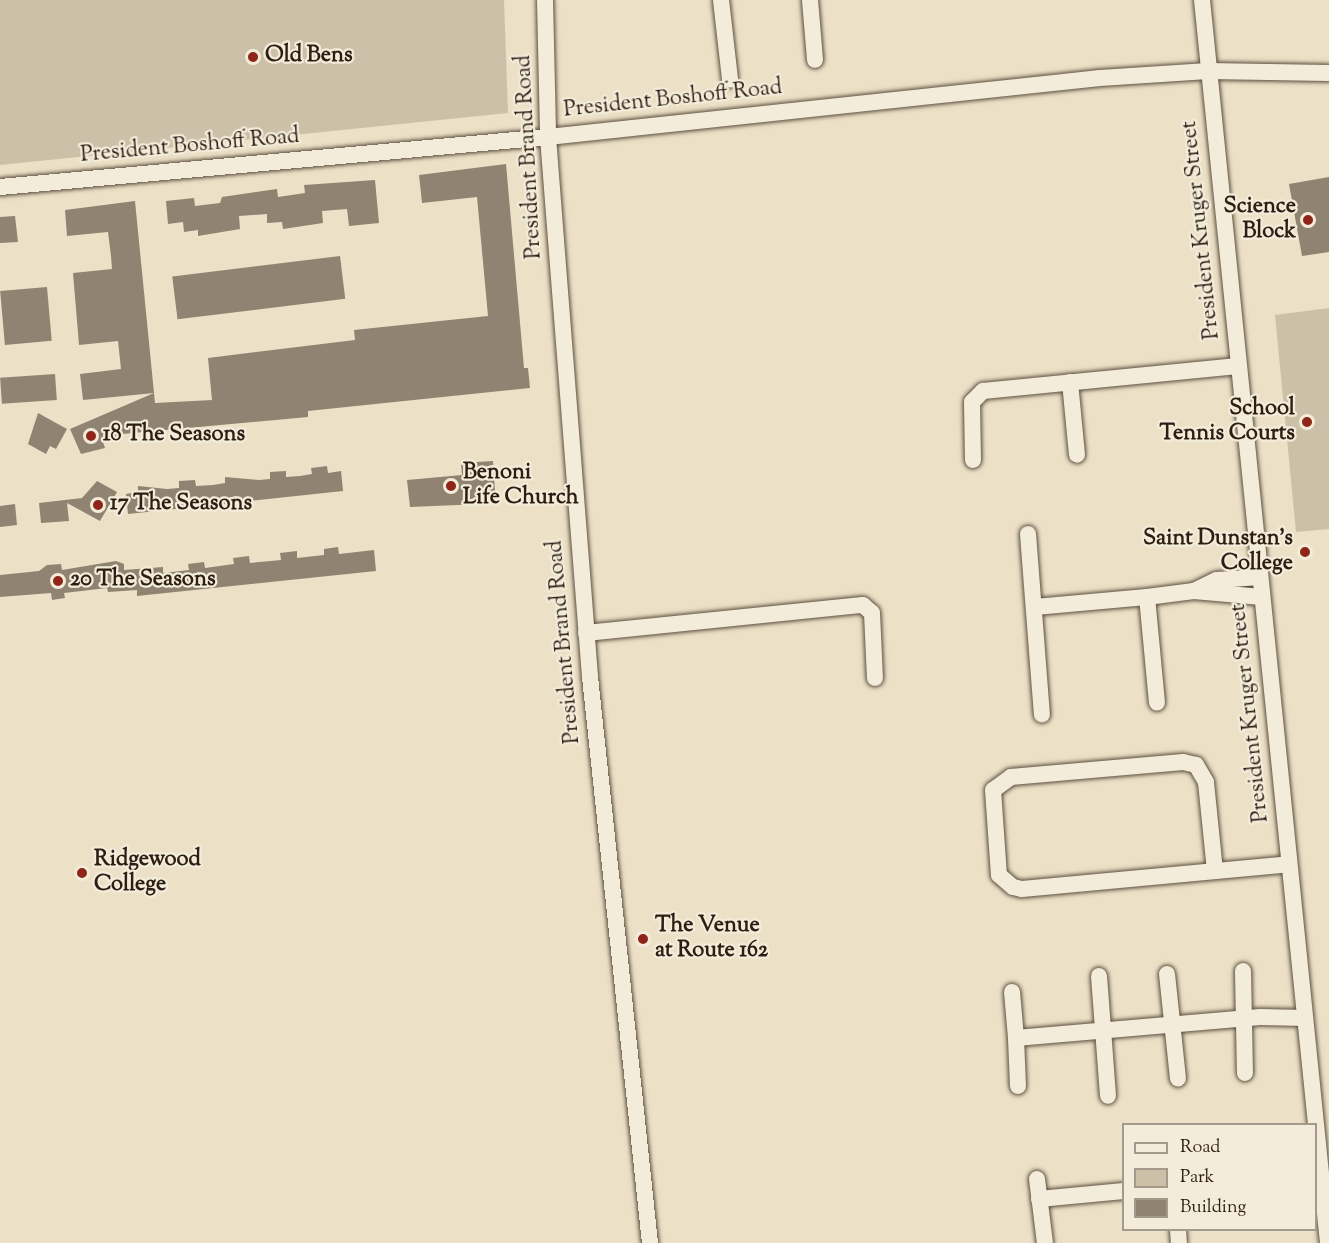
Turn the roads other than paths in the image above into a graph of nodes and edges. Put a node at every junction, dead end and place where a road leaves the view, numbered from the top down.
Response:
1 (545, 0) edge
2 (721, 0) edge
3 (810, 0) edge
4 (1202, 0) edge
5 (815, 60) dead end
6 (1208, 71) junction
7 (1329, 73) edge
8 (730, 80) dead end
9 (548, 137) junction
10 (0, 187) edge
11 (1238, 366) junction
12 (1070, 382) junction
13 (1077, 455) dead end
14 (973, 460) dead end
15 (1028, 534) dead end
16 (1260, 577) junction
17 (1194, 591) junction
18 (1147, 597) junction
19 (1262, 597) junction
20 (1035, 607) junction
21 (586, 633) junction
22 (874, 678) dead end
23 (1157, 703) dead end
24 (1042, 714) dead end
25 (1289, 864) junction
26 (1215, 871) junction
27 (1243, 971) dead end
28 (1167, 974) dead end
29 (1099, 976) dead end
30 (1012, 992) dead end
31 (1244, 1018) junction
32 (1305, 1018) junction
33 (1172, 1025) junction
34 (1103, 1030) junction
35 (1016, 1038) junction
36 (1245, 1073) dead end
37 (1178, 1078) dead end
38 (1018, 1086) dead end
39 (1108, 1096) dead end
40 (1314, 1123) edge
41 (1318, 1166) edge
42 (1037, 1179) dead end
43 (1122, 1191) edge
44 (1040, 1199) junction
45 (650, 1243) edge
46 (1045, 1243) edge
47 (1329, 1243) edge

1 - 9 street, President Brand Road
2 - 8 street
3 - 5 street
4 - 6 street, President Kruger Street
6 - 7 street, President Boshoff Road
6 - 9 street, President Boshoff Road
6 - 11 street, President Kruger Street
9 - 10 street, President Boshoff Road
9 - 21 street, President Brand Road
11 - 12 street
11 - 16 street, President Kruger Street
12 - 13 street
12 - 14 street
15 - 20 street
16 - 17 street
16 - 19 street, President Kruger Street
17 - 18 street
17 - 19 street
18 - 20 street
18 - 23 street
19 - 25 street, President Kruger Street
20 - 24 street
21 - 22 street
21 - 45 street, President Brand Road
25 - 26 street
25 - 32 street, President Kruger Street
26 - 26 street
27 - 31 street
28 - 33 street
29 - 34 street
30 - 35 street
31 - 32 street
31 - 33 street
31 - 36 street
32 - 40 street, President Kruger Street
33 - 34 street
33 - 37 street
34 - 35 street
34 - 39 street
35 - 38 street
41 - 47 street, President Kruger Street
42 - 44 street
43 - 44 street
44 - 46 street

